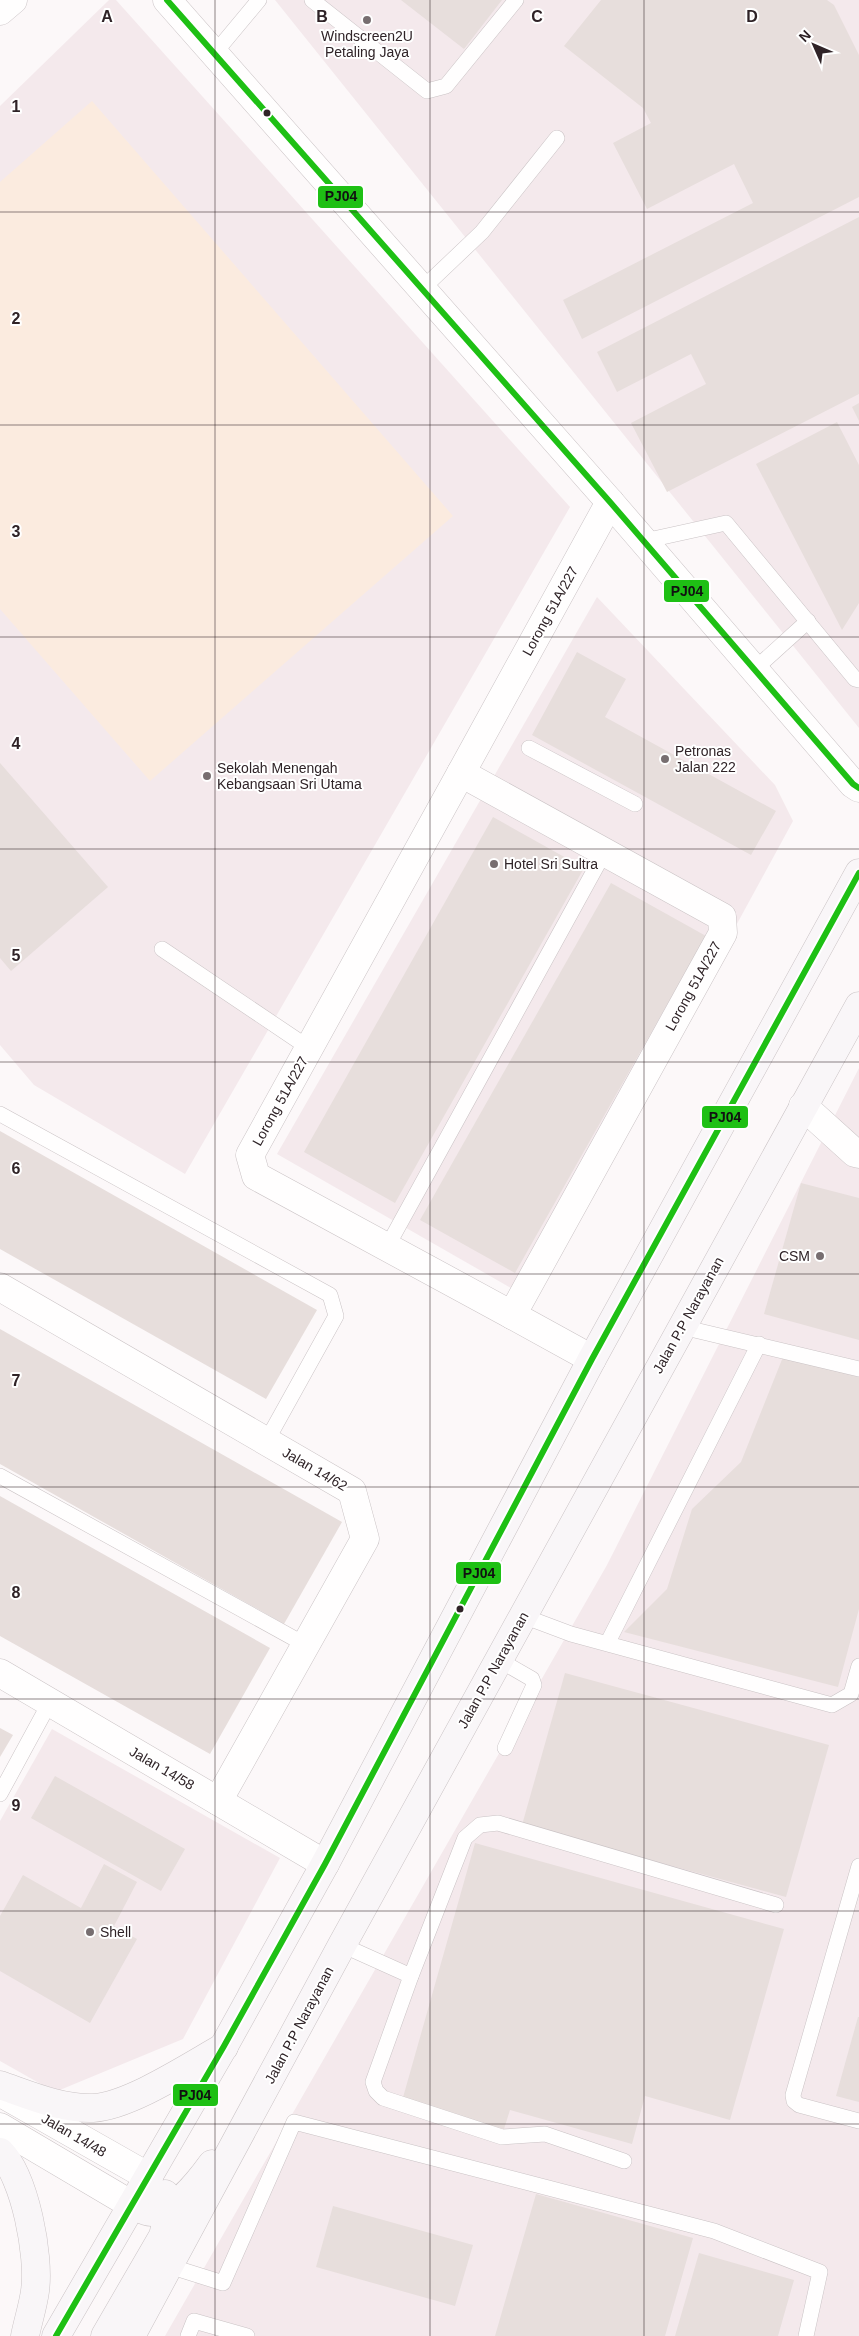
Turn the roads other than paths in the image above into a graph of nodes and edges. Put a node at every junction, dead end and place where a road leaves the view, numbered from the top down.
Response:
1 (167, 0) edge
2 (259, 0) edge
3 (312, 0) edge
4 (516, 0) edge
5 (214, 54) junction
6 (557, 138) dead end
7 (422, 288) junction
8 (610, 502) junction
9 (644, 541) junction
10 (808, 621) junction
11 (754, 670) junction
12 (859, 680) edge
13 (529, 748) dead end
14 (461, 772) junction
15 (859, 788) edge
16 (635, 804) dead end
17 (605, 851) junction
18 (859, 873) edge
19 (162, 950) dead end
20 (859, 1006) edge
21 (309, 1048) junction
22 (803, 1106) junction
23 (0, 1114) edge
24 (859, 1154) edge
25 (387, 1247) junction
26 (0, 1287) edge
27 (512, 1316) junction
28 (682, 1327) junction
29 (759, 1344) junction
30 (592, 1359) junction
31 (859, 1370) edge
32 (266, 1442) junction
33 (0, 1476) edge
34 (523, 1616) junction
35 (608, 1642) junction
36 (306, 1645) junction
37 (499, 1660) junction
38 (859, 1666) edge
39 (0, 1673) edge
40 (50, 1702) junction
41 (505, 1748) dead end
42 (0, 1794) edge
43 (218, 1801) junction
44 (325, 1864) junction
45 (859, 1866) edge
46 (776, 1905) dead end
47 (342, 1946) junction
48 (411, 1976) junction
49 (224, 2046) junction
50 (0, 2086) edge
51 (265, 2090) junction
52 (0, 2092) edge
53 (859, 2121) edge
54 (0, 2127) edge
55 (0, 2152) edge
56 (624, 2161) dead end
57 (149, 2177) junction
58 (132, 2205) junction
59 (170, 2207) junction
60 (169, 2266) junction
61 (25, 2336) edge
62 (56, 2336) edge
63 (105, 2336) edge
64 (132, 2336) edge
65 (188, 2336) edge
66 (247, 2336) edge
67 (806, 2336) edge

1 - 5 street
2 - 5 lane
3 - 4 lane
5 - 7 street
6 - 7 lane
7 - 8 street
8 - 9 street
8 - 14 street, Lorong 51A/227
9 - 10 lane
9 - 11 street
10 - 11 lane
10 - 12 lane
11 - 15 street
13 - 16 lane
14 - 17 street, Lorong 51A/227
14 - 21 street, Lorong 51A/227
17 - 25 lane
17 - 27 street, Lorong 51A/227
18 - 30 main road
19 - 21 lane
20 - 22 main road, Jalan P.P Narayanan
21 - 25 street, Lorong 51A/227
22 - 24 street
22 - 28 main road, Jalan P.P Narayanan
23 - 32 lane
25 - 27 street, Lorong 51A/227
26 - 32 street, Jalan 14/62
27 - 30 street, Lorong 51A/227
28 - 29 lane
28 - 34 main road, Jalan P.P Narayanan
29 - 31 lane
29 - 35 lane
30 - 44 main road
32 - 36 street, Jalan 14/62
33 - 36 lane
34 - 35 lane
34 - 37 main road, Jalan P.P Narayanan
35 - 38 lane
36 - 43 street, Jalan 14/62
37 - 41 lane
37 - 47 main road, Jalan P.P Narayanan
39 - 40 street, Jalan 14/58
40 - 42 lane
40 - 43 street, Jalan 14/58
43 - 44 street, Jalan 14/58
44 - 49 main road
45 - 53 lane
46 - 48 lane
47 - 48 lane
47 - 51 main road, Jalan P.P Narayanan
48 - 56 lane
49 - 50 main road
49 - 57 main road
51 - 59 main road
51 - 60 main road, Jalan P.P Narayanan
52 - 57 street, Jalan 14/48
54 - 58 street
55 - 61 main road
57 - 58 main road
57 - 59 main road
58 - 59 main road
58 - 62 main road
59 - 63 main road
60 - 64 main road, Jalan P.P Narayanan
60 - 67 lane
65 - 66 lane

